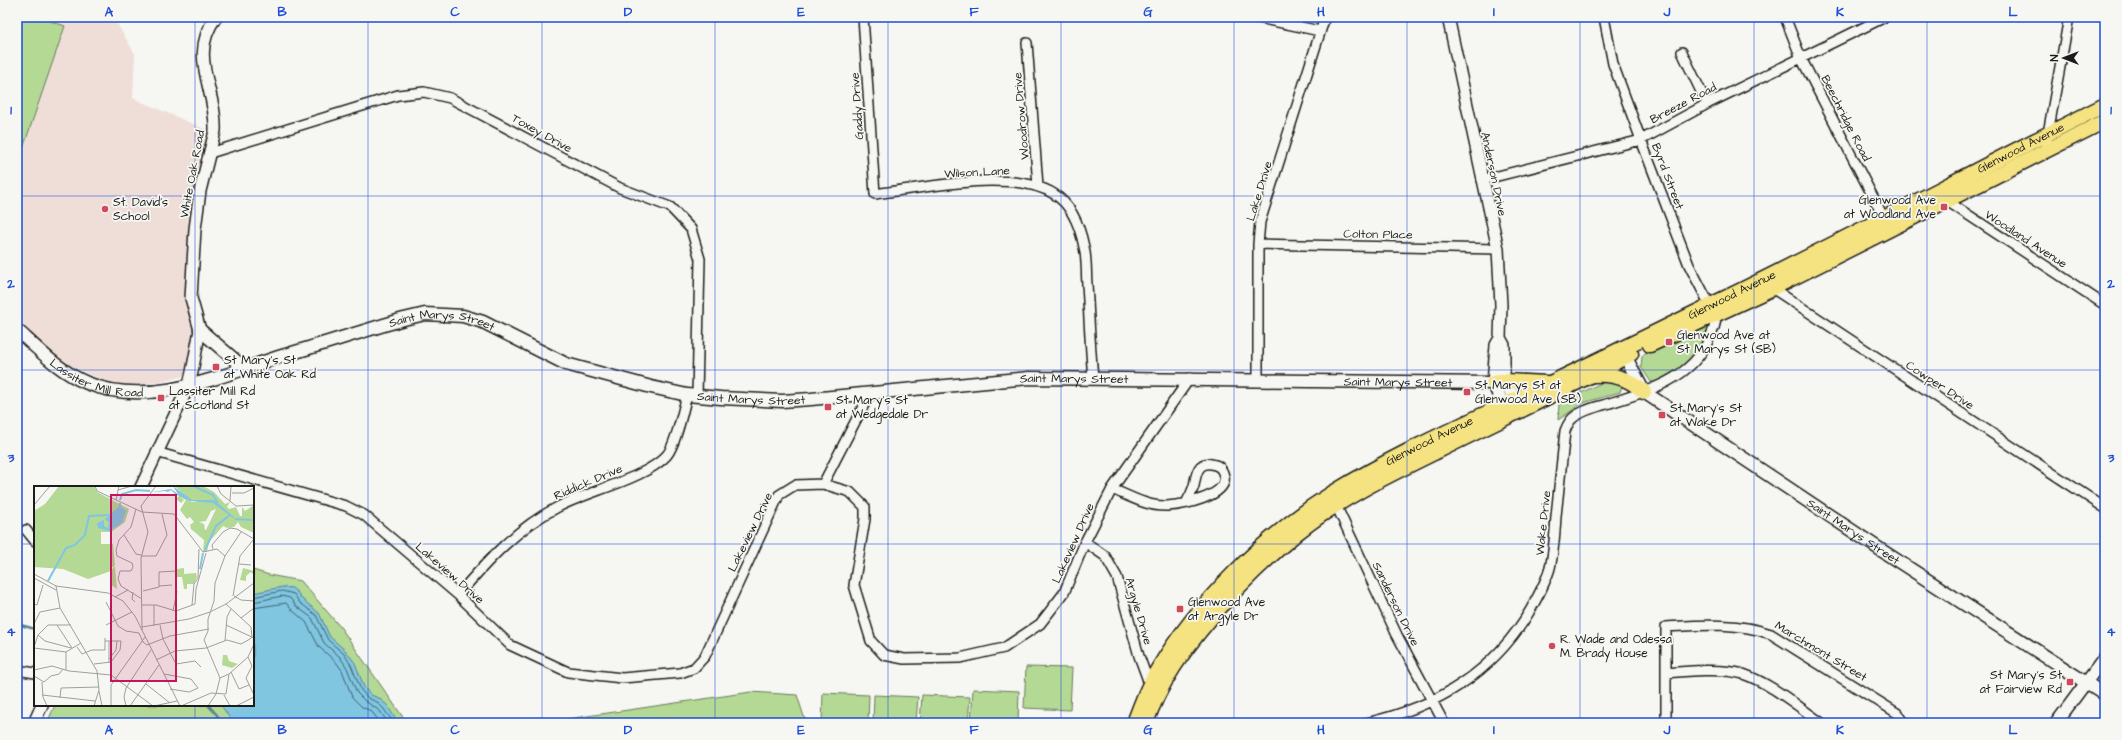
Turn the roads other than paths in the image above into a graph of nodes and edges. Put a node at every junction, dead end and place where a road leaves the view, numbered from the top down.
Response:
1 (216, 17) edge
2 (863, 17) edge
3 (1254, 17) edge
4 (1325, 17) edge
5 (1448, 17) edge
6 (1604, 17) edge
7 (1785, 17) edge
8 (1885, 17) edge
9 (2069, 17) edge
10 (1320, 32) junction
11 (1027, 43) dead end
12 (1682, 52) dead end
13 (1801, 58) junction
14 (1707, 104) junction
15 (2105, 105) edge
16 (2105, 120) edge
17 (2047, 134) junction
18 (1641, 140) junction
19 (2045, 150) junction
20 (210, 153) junction
21 (1482, 180) junction
22 (1038, 186) junction
23 (874, 194) joint
24 (1942, 195) junction
25 (1886, 223) junction
26 (1258, 244) junction
27 (1498, 249) junction
28 (1768, 284) junction
29 (2105, 305) edge
30 (1713, 310) junction
31 (17, 330) edge
32 (200, 330) junction
33 (1623, 354) junction
34 (244, 368) junction
35 (1592, 375) junction
36 (1092, 378) junction
37 (1190, 378) junction
38 (1258, 379) junction
39 (1500, 382) junction
40 (1549, 383) junction
41 (189, 385) junction
42 (1644, 392) junction
43 (869, 394) junction
44 (692, 396) junction
45 (1512, 408) junction
46 (156, 452) junction
47 (823, 484) junction
48 (141, 486) edge
49 (1112, 489) junction
50 (1333, 500) junction
51 (1186, 503) junction
52 (2105, 508) edge
53 (26, 530) dead end
54 (34, 539) edge
55 (1085, 542) junction
56 (458, 595) junction
57 (2105, 657) edge
58 (17, 670) edge
59 (34, 673) edge
60 (1666, 673) junction
61 (2085, 683) junction
62 (1154, 689) junction
63 (2105, 695) edge
64 (1431, 701) junction
65 (42, 706) edge
66 (34, 723) edge
67 (1134, 723) edge
68 (1146, 723) edge
69 (1366, 723) edge
70 (1444, 723) edge
71 (1666, 723) edge
72 (1822, 723) edge
73 (1905, 723) edge
74 (2056, 723) edge

1 - 20 street, White Oak Road
2 - 23 street, Gaddy Drive
3 - 10 street
4 - 10 street, Lake Drive
5 - 21 street, Anderson Drive
6 - 18 street, Byrd Street
7 - 13 street, Beechridge Road
8 - 13 street, Breeze Road
9 - 17 street
10 - 26 street, Lake Drive
11 - 22 street, Woodrow Drive
12 - 14 street
13 - 14 street, Breeze Road
13 - 25 street, Beechridge Road
14 - 18 street, Breeze Road
15 - 17 main road, Glenwood Avenue
16 - 19 main road, Glenwood Avenue
17 - 19 street
17 - 24 main road, Glenwood Avenue
18 - 21 street, Breeze Road
18 - 30 street, Byrd Street
19 - 24 main road, Glenwood Avenue
20 - 32 street, White Oak Road
20 - 44 street, Toxey Drive
21 - 27 street, Anderson Drive
22 - 23 street, Wilson Lane
22 - 36 street, Wilson Lane
24 - 25 main road, Glenwood Avenue
24 - 29 street, Woodland Avenue
25 - 28 main road, Glenwood Avenue
26 - 27 street, Colton Place
26 - 38 street, Lake Drive
27 - 39 street, Anderson Drive
28 - 30 main road, Glenwood Avenue
28 - 52 street, Cowper Drive
30 - 33 main road, Glenwood Avenue
30 - 42 street, Wake Drive
31 - 41 main road, Lassiter Mill Road
32 - 34 main road
32 - 41 street
33 - 35 main road, Glenwood Avenue
33 - 40 main road, Glenwood Avenue
33 - 42 main road, Saint Marys Street
34 - 41 main road, Saint Marys Street
34 - 44 main road, Saint Marys Street
35 - 42 main road
35 - 45 main road, Glenwood Avenue
36 - 37 main road, Saint Marys Street
36 - 43 main road, Saint Marys Street
37 - 38 main road, Saint Marys Street
37 - 49 street, Lakeview Drive
38 - 39 main road, Saint Marys Street
39 - 40 main road
39 - 45 main road
40 - 45 main road, Glenwood Avenue
41 - 46 street
42 - 61 main road, Saint Marys Street
42 - 64 street, Wake Drive
43 - 44 main road, Saint Marys Street
43 - 47 street
44 - 56 street, Riddick Drive
45 - 50 main road, Glenwood Avenue
46 - 48 street
46 - 56 street, Lakeview Drive
47 - 55 street, Lakeview Drive
47 - 56 street, Lakeview Drive
49 - 51 street
49 - 55 street, Lakeview Drive
50 - 62 main road, Glenwood Avenue
50 - 64 street, Sanderson Drive
51 - 51 street
53 - 54 street
55 - 62 street, Argyle Drive
57 - 61 street
58 - 59 street
60 - 71 street
60 - 72 street
60 - 73 street, Marchmont Street
61 - 63 main road, Saint Marys Street
61 - 74 street
62 - 67 main road, Glenwood Avenue
62 - 68 main road, Glenwood Avenue
64 - 69 street, Wake Drive
64 - 70 street, Sanderson Drive
65 - 66 street

